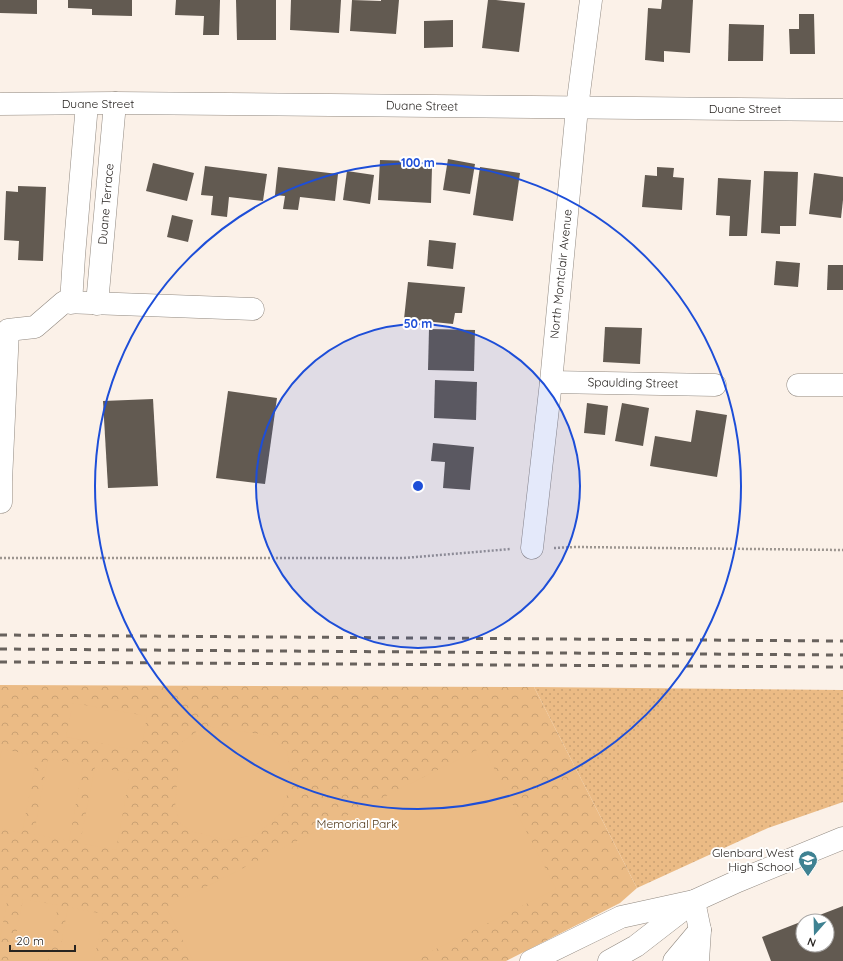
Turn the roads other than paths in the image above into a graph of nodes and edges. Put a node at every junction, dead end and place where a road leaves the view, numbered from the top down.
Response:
1 (591, 0) edge
2 (0, 104) edge
3 (87, 104) junction
4 (115, 104) junction
5 (577, 108) junction
6 (843, 110) edge
7 (71, 303) junction
8 (97, 304) junction
9 (253, 309) dead end
10 (3, 353) edge
11 (551, 382) junction
12 (715, 385) dead end
13 (798, 385) dead end
14 (843, 385) edge
15 (0, 502) edge
16 (532, 548) road end
17 (843, 838) edge
18 (694, 901) junction
19 (700, 930) junction
20 (531, 961) edge
21 (608, 961) edge
22 (674, 961) edge
23 (698, 961) edge

1 - 5 street, North Montclair Avenue
2 - 3 street, Duane Street
3 - 4 street, Duane Street
3 - 7 street
4 - 5 street, Duane Street
4 - 8 street, Duane Terrace
5 - 6 street, Duane Street
5 - 11 street, North Montclair Avenue
7 - 8 street
7 - 10 street
8 - 9 street
10 - 15 street
11 - 12 street, Spaulding Street
11 - 16 street, North Montclair Avenue
13 - 14 street
17 - 18 street
18 - 19 street
18 - 20 street
18 - 21 street
19 - 22 street
19 - 23 street

